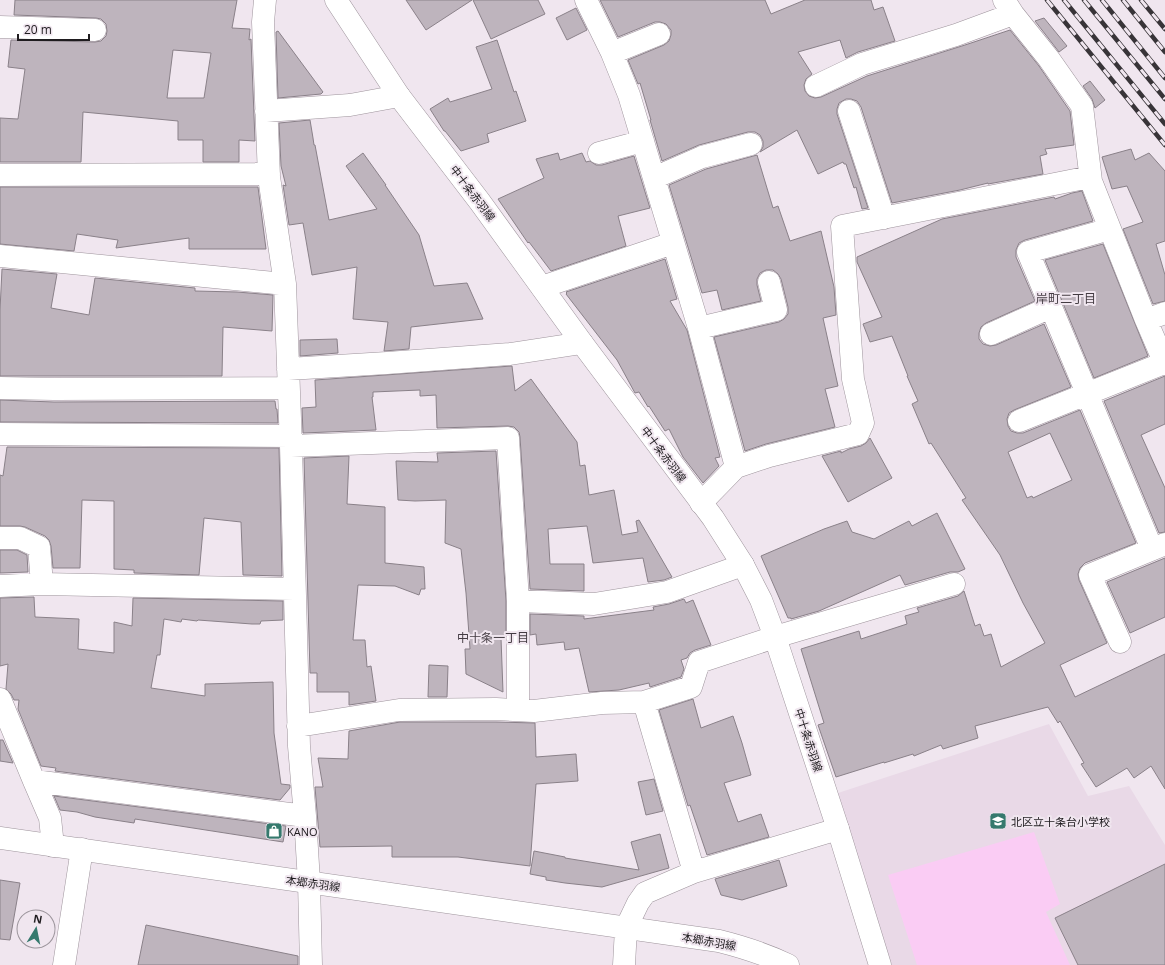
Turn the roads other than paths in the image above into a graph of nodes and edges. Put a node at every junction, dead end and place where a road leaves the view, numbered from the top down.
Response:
1 (265, 0) edge
2 (336, 0) edge
3 (586, 0) edge
4 (1008, 7) edge
5 (0, 27) edge
6 (95, 30) dead end
7 (659, 34) dead end
8 (612, 53) junction
9 (816, 86) dead end
10 (399, 96) junction
11 (266, 111) junction
12 (849, 111) dead end
13 (643, 140) junction
14 (751, 144) dead end
15 (599, 153) dead end
16 (269, 174) junction
17 (0, 175) edge
18 (1090, 177) junction
19 (654, 178) junction
20 (884, 218) junction
21 (1110, 229) junction
22 (673, 243) junction
23 (0, 256) edge
24 (769, 282) dead end
25 (285, 284) junction
26 (542, 287) junction
27 (1051, 307) junction
28 (1156, 317) edge
29 (699, 328) junction
30 (991, 334) dead end
31 (582, 343) junction
32 (1165, 363) edge
33 (288, 378) junction
34 (0, 388) edge
35 (1087, 393) junction
36 (1019, 421) dead end
37 (0, 434) edge
38 (290, 441) junction
39 (736, 467) junction
40 (700, 503) junction
41 (0, 538) edge
42 (1159, 547) edge
43 (743, 564) junction
44 (42, 584) junction
45 (954, 584) dead end
46 (0, 586) edge
47 (294, 589) junction
48 (518, 601) junction
49 (775, 637) junction
50 (1120, 642) dead end
51 (0, 699) edge
52 (644, 702) junction
53 (518, 710) junction
54 (298, 726) junction
55 (34, 781) junction
56 (305, 816) junction
57 (838, 829) junction
58 (0, 838) edge
59 (53, 846) junction
60 (82, 850) junction
61 (694, 872) junction
62 (309, 882) junction
63 (626, 928) junction
64 (64, 965) edge
65 (311, 965) edge
66 (624, 965) edge
67 (788, 965) edge
68 (880, 965) edge

1 - 11 street
2 - 10 street, 中十条赤羽線
3 - 8 street
4 - 9 street
4 - 18 street
5 - 6 street
7 - 8 street
8 - 13 street
10 - 11 street
10 - 26 street, 中十条赤羽線
11 - 16 street
12 - 20 street
13 - 15 street
13 - 19 street
14 - 19 street
16 - 17 street
16 - 25 street
18 - 20 street
18 - 21 street
19 - 22 street
20 - 39 street
21 - 27 street
21 - 28 street
22 - 26 street
22 - 29 street
23 - 25 street
24 - 29 street
25 - 33 street
26 - 31 street, 中十条赤羽線
27 - 30 street
27 - 35 street
28 - 32 street
29 - 39 street
31 - 33 street
31 - 40 street, 中十条赤羽線
32 - 35 street
33 - 34 street
33 - 38 street
35 - 36 street
35 - 42 street
37 - 38 street
38 - 47 street
38 - 48 street
39 - 40 street
40 - 43 street, 中十条赤羽線
41 - 44 street
42 - 50 street
43 - 48 street
43 - 49 street, 中十条赤羽線
44 - 46 street
44 - 47 street
45 - 49 street
47 - 54 street
48 - 53 street
49 - 52 street
49 - 57 street, 中十条赤羽線
51 - 55 street
52 - 53 street
52 - 61 street
53 - 54 street
54 - 56 street
55 - 56 street
55 - 59 street
56 - 62 street
57 - 61 street
57 - 68 street, 中十条赤羽線
58 - 59 street, 本郷赤羽線
59 - 60 street, 本郷赤羽線
60 - 62 street, 本郷赤羽線
60 - 64 street
61 - 63 street
62 - 63 street, 本郷赤羽線
62 - 65 street
63 - 66 street
63 - 67 street, 本郷赤羽線

